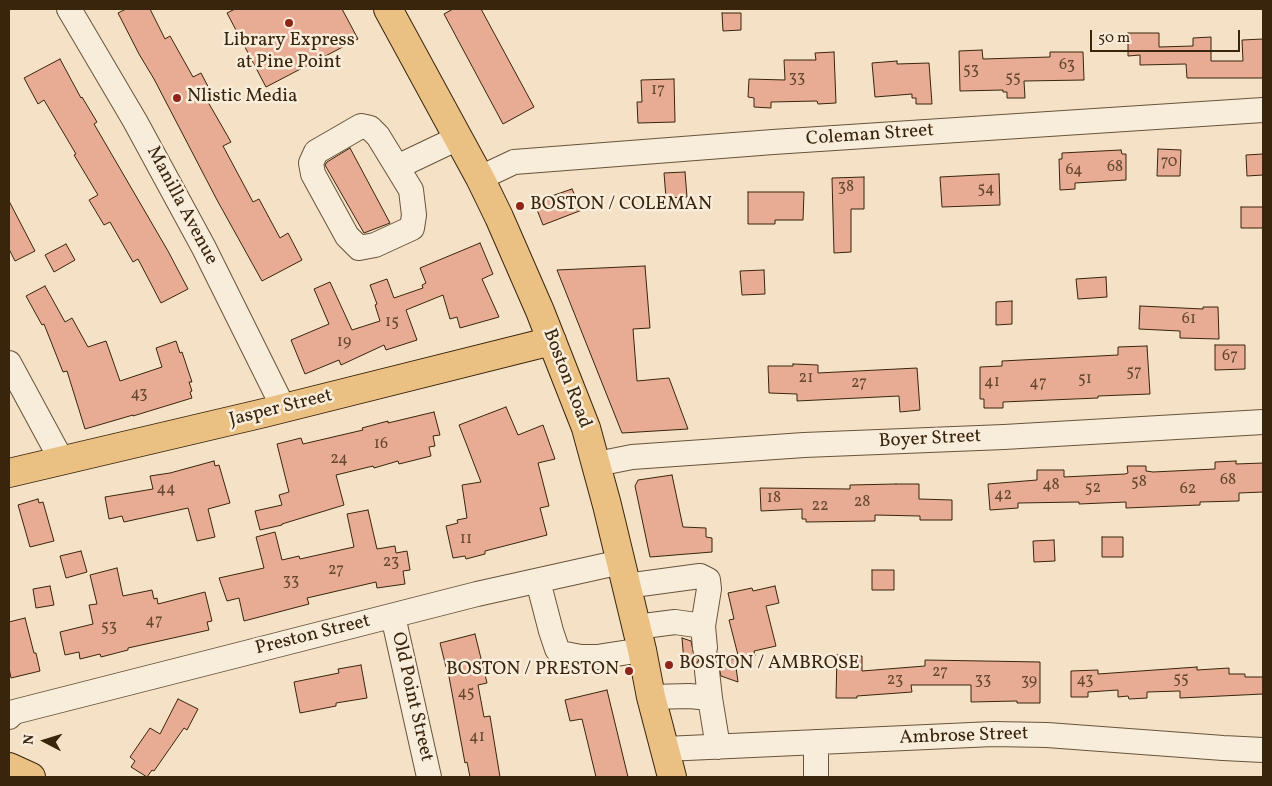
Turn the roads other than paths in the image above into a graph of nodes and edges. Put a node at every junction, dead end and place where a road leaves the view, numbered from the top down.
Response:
1 (69, 9) edge
2 (388, 9) edge
3 (1263, 110) edge
4 (458, 138) junction
5 (397, 167) junction
6 (480, 178) junction
7 (552, 341) junction
8 (9, 363) edge
9 (284, 408) junction
10 (1263, 422) edge
11 (62, 461) junction
12 (597, 464) junction
13 (9, 473) edge
14 (624, 574) junction
15 (538, 580) junction
16 (393, 616) junction
17 (639, 638) junction
18 (705, 648) junction
19 (651, 697) junction
20 (710, 698) junction
21 (9, 717) edge
22 (816, 742) junction
23 (718, 746) junction
24 (665, 749) junction
25 (1263, 750) edge
26 (9, 766) edge
27 (31, 777) edge
28 (429, 777) edge
29 (672, 777) edge
30 (816, 777) edge

1 - 9 street, Manilla Avenue
2 - 4 main road, Boston Road
3 - 6 street, Coleman Street
4 - 5 street
4 - 6 main road, Boston Road
5 - 5 street
6 - 7 main road, Boston Road
7 - 9 main road, Jasper Street
7 - 12 main road, Boston Road
8 - 11 street
9 - 11 main road, Jasper Street
10 - 12 street, Boyer Street
11 - 13 main road, Jasper Street
12 - 14 main road, Boston Road
14 - 15 street, Preston Street
14 - 17 main road, Boston Road
14 - 18 street, Preston Street
15 - 16 street, Preston Street
15 - 17 street
16 - 21 street, Preston Street
16 - 28 street, Old Point Street
17 - 18 street
17 - 19 main road, Boston Road
18 - 20 street
19 - 20 street
19 - 24 main road, Boston Road
20 - 23 street
22 - 23 street, Ambrose Street
22 - 25 street, Ambrose Street
22 - 30 street
23 - 24 street, Ambrose Street
24 - 29 main road, Boston Road
26 - 27 main road

